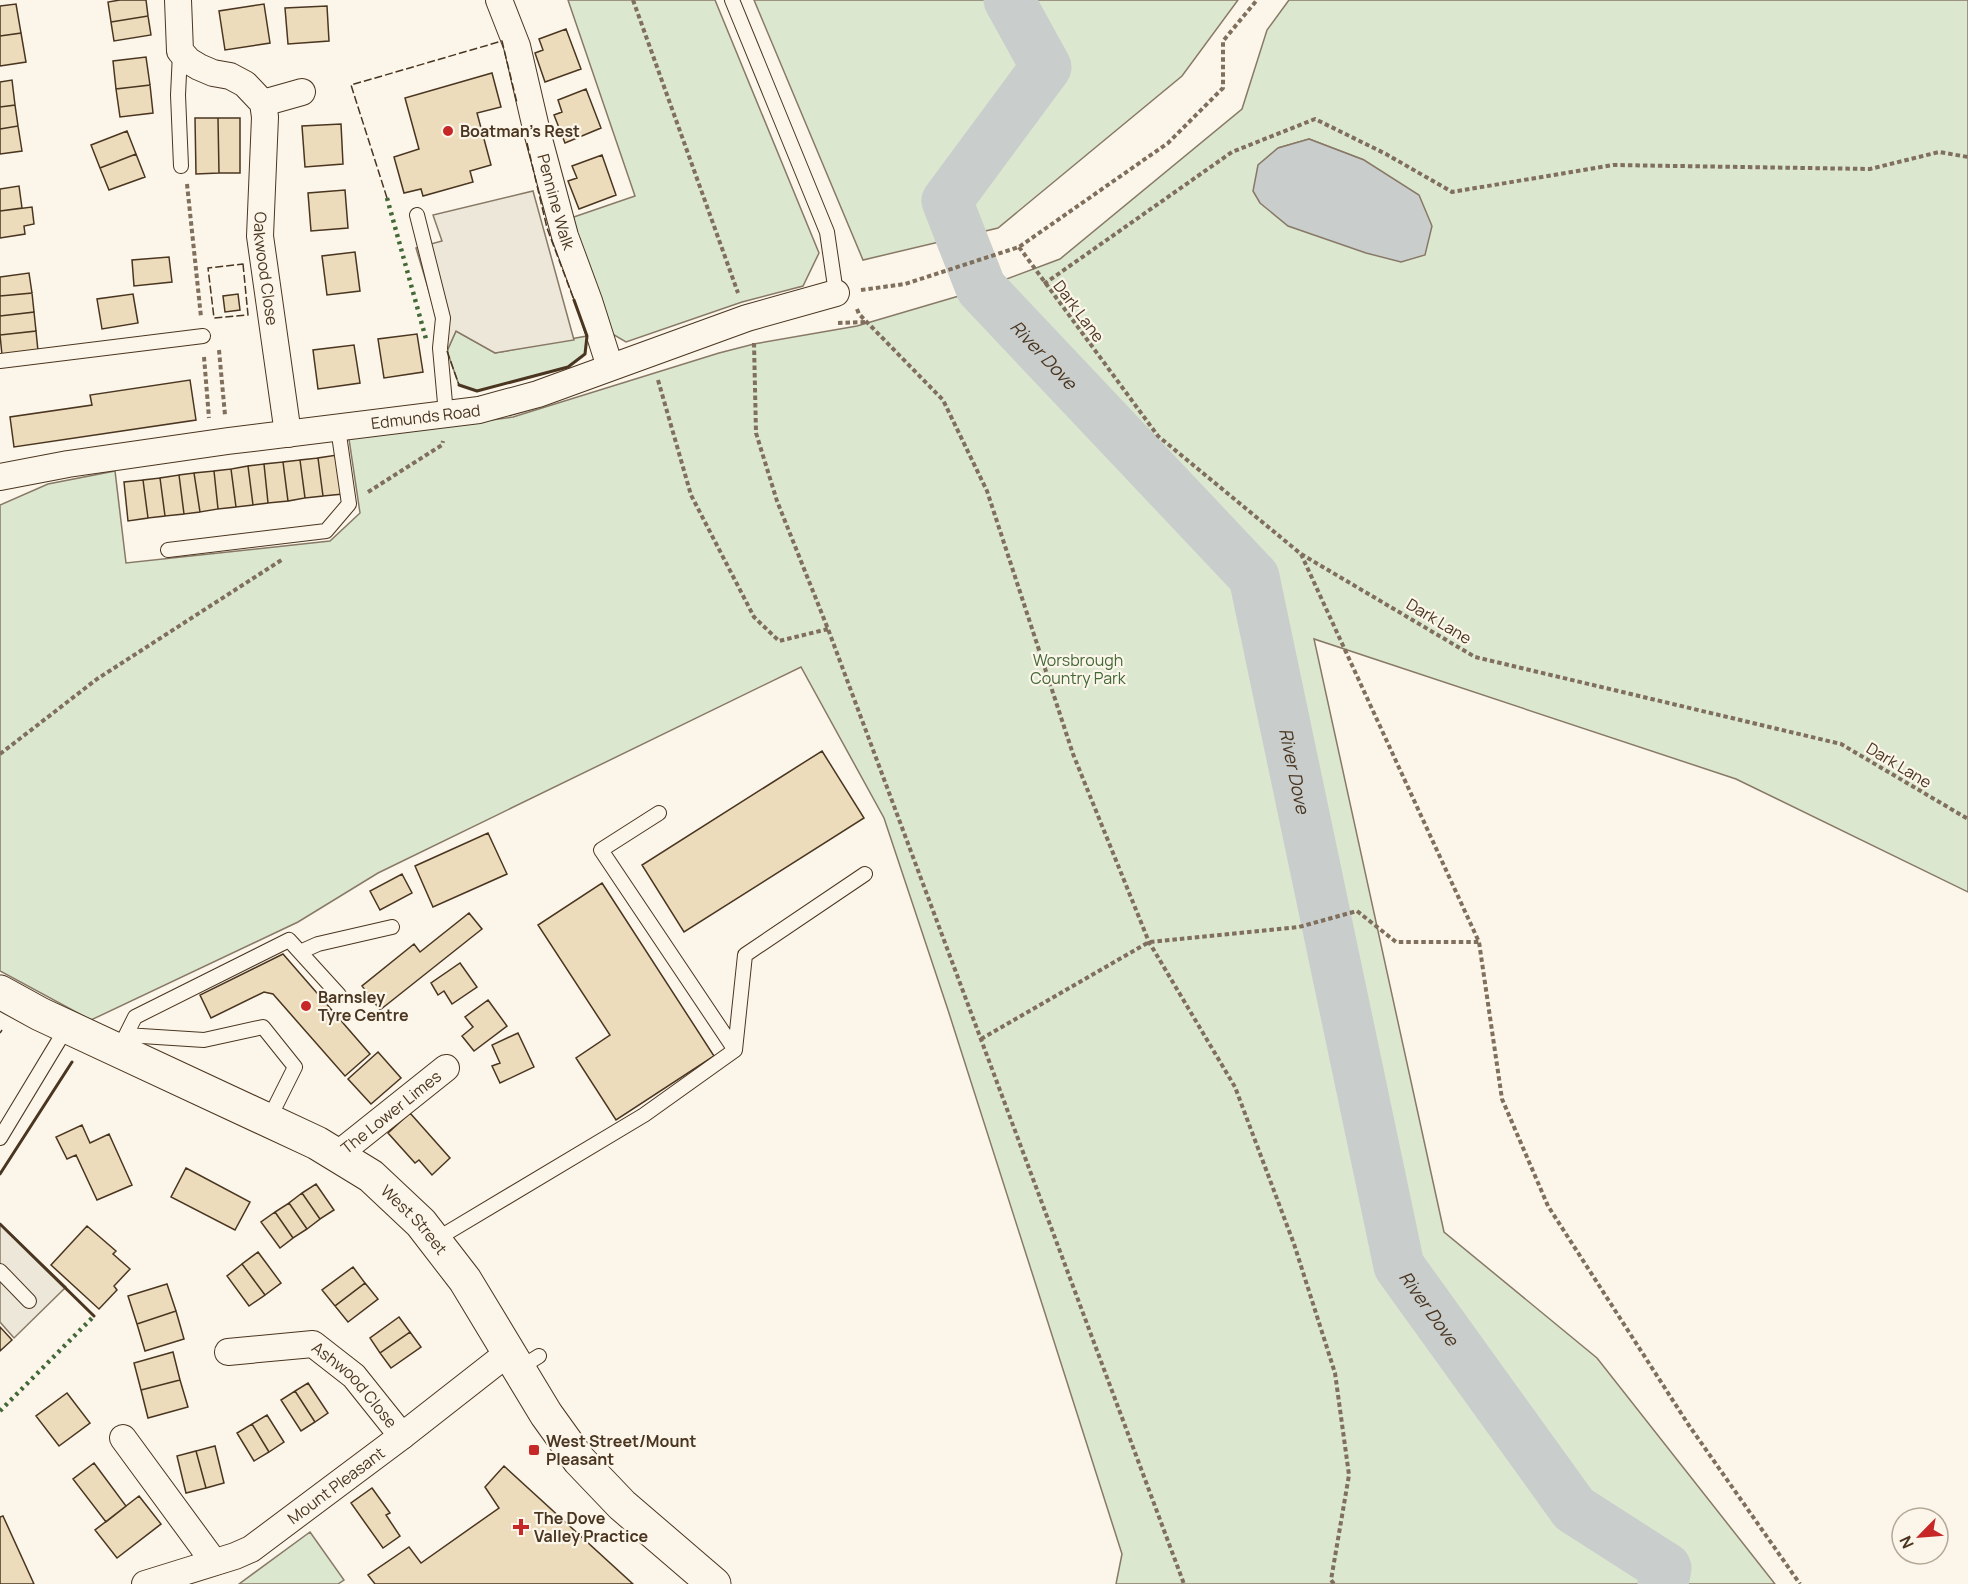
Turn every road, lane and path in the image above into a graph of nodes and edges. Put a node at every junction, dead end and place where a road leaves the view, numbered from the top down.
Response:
1 (178, 0) edge
2 (499, 0) edge
3 (633, 0) edge
4 (732, 0) edge
5 (1257, 0) edge
6 (180, 51) junction
7 (302, 92) dead end
8 (263, 103) junction
9 (1968, 156) edge
10 (182, 166) joint
11 (417, 215) dead end
12 (1018, 247) junction
13 (1044, 284) junction
14 (844, 292) junction
15 (747, 318) junction
16 (202, 332) junction
17 (219, 349) dead end
18 (651, 353) junction
19 (0, 361) edge
20 (610, 367) junction
21 (446, 414) junction
22 (338, 428) junction
23 (288, 434) junction
24 (219, 442) junction
25 (0, 477) edge
26 (349, 504) junction
27 (168, 550) dead end
28 (1301, 554) junction
29 (286, 557) dead end
30 (828, 629) junction
31 (0, 754) edge
32 (659, 813) dead end
33 (1968, 819) edge
34 (865, 874) dead end
35 (392, 927) dead end
36 (1149, 942) junction
37 (1479, 942) junction
38 (300, 952) junction
39 (0, 992) edge
40 (339, 995) dead end
41 (67, 1027) junction
42 (981, 1039) junction
43 (122, 1043) junction
44 (735, 1050) junction
45 (446, 1068) dead end
46 (268, 1121) junction
47 (0, 1138) edge
48 (336, 1155) junction
49 (435, 1240) junction
50 (0, 1271) edge
51 (29, 1301) dead end
52 (228, 1352) dead end
53 (522, 1359) junction
54 (402, 1436) junction
55 (123, 1438) dead end
56 (214, 1562) junction
57 (145, 1584) edge
58 (714, 1584) edge
59 (1184, 1584) edge
60 (1334, 1584) edge
61 (1800, 1584) edge

1 - 6 street
2 - 20 street, Pennine Walk
3 - 15 path
4 - 14 lane
5 - 12 path
6 - 8 street
6 - 10 lane
7 - 8 street
8 - 23 street, Oakwood Close
9 - 13 path
10 - 16 path
11 - 21 lane
12 - 13 path, Dark Lane
12 - 14 path
13 - 28 path, Dark Lane
14 - 15 street, Edmunds Road
14 - 36 path
15 - 18 street, Edmunds Road
15 - 30 path
16 - 19 lane
16 - 24 path
17 - 24 path
18 - 20 street, Edmunds Road
18 - 30 path
20 - 21 street, Edmunds Road
21 - 22 street, Edmunds Road
21 - 26 path
22 - 23 street, Edmunds Road
22 - 26 lane
23 - 24 street, Edmunds Road
24 - 25 street, Edmunds Road
26 - 27 lane
28 - 33 path, Dark Lane
28 - 37 path
29 - 31 path
30 - 42 path
32 - 44 lane
34 - 44 lane
35 - 38 lane
36 - 37 path
36 - 42 path
36 - 60 path
37 - 61 path
38 - 40 lane
38 - 43 lane
39 - 41 main road, West Street
41 - 43 main road, West Street
41 - 47 lane
42 - 59 path
43 - 46 main road, West Street
43 - 46 lane
44 - 49 lane
45 - 48 street, The Lower Limes
46 - 48 main road, West Street
48 - 49 main road, West Street
49 - 53 main road, West Street
50 - 51 lane
52 - 54 street, Ashwood Close
53 - 54 street, Mount Pleasant
53 - 58 main road, West Street
54 - 56 street, Mount Pleasant
55 - 56 street
56 - 57 street, Mount Pleasant

